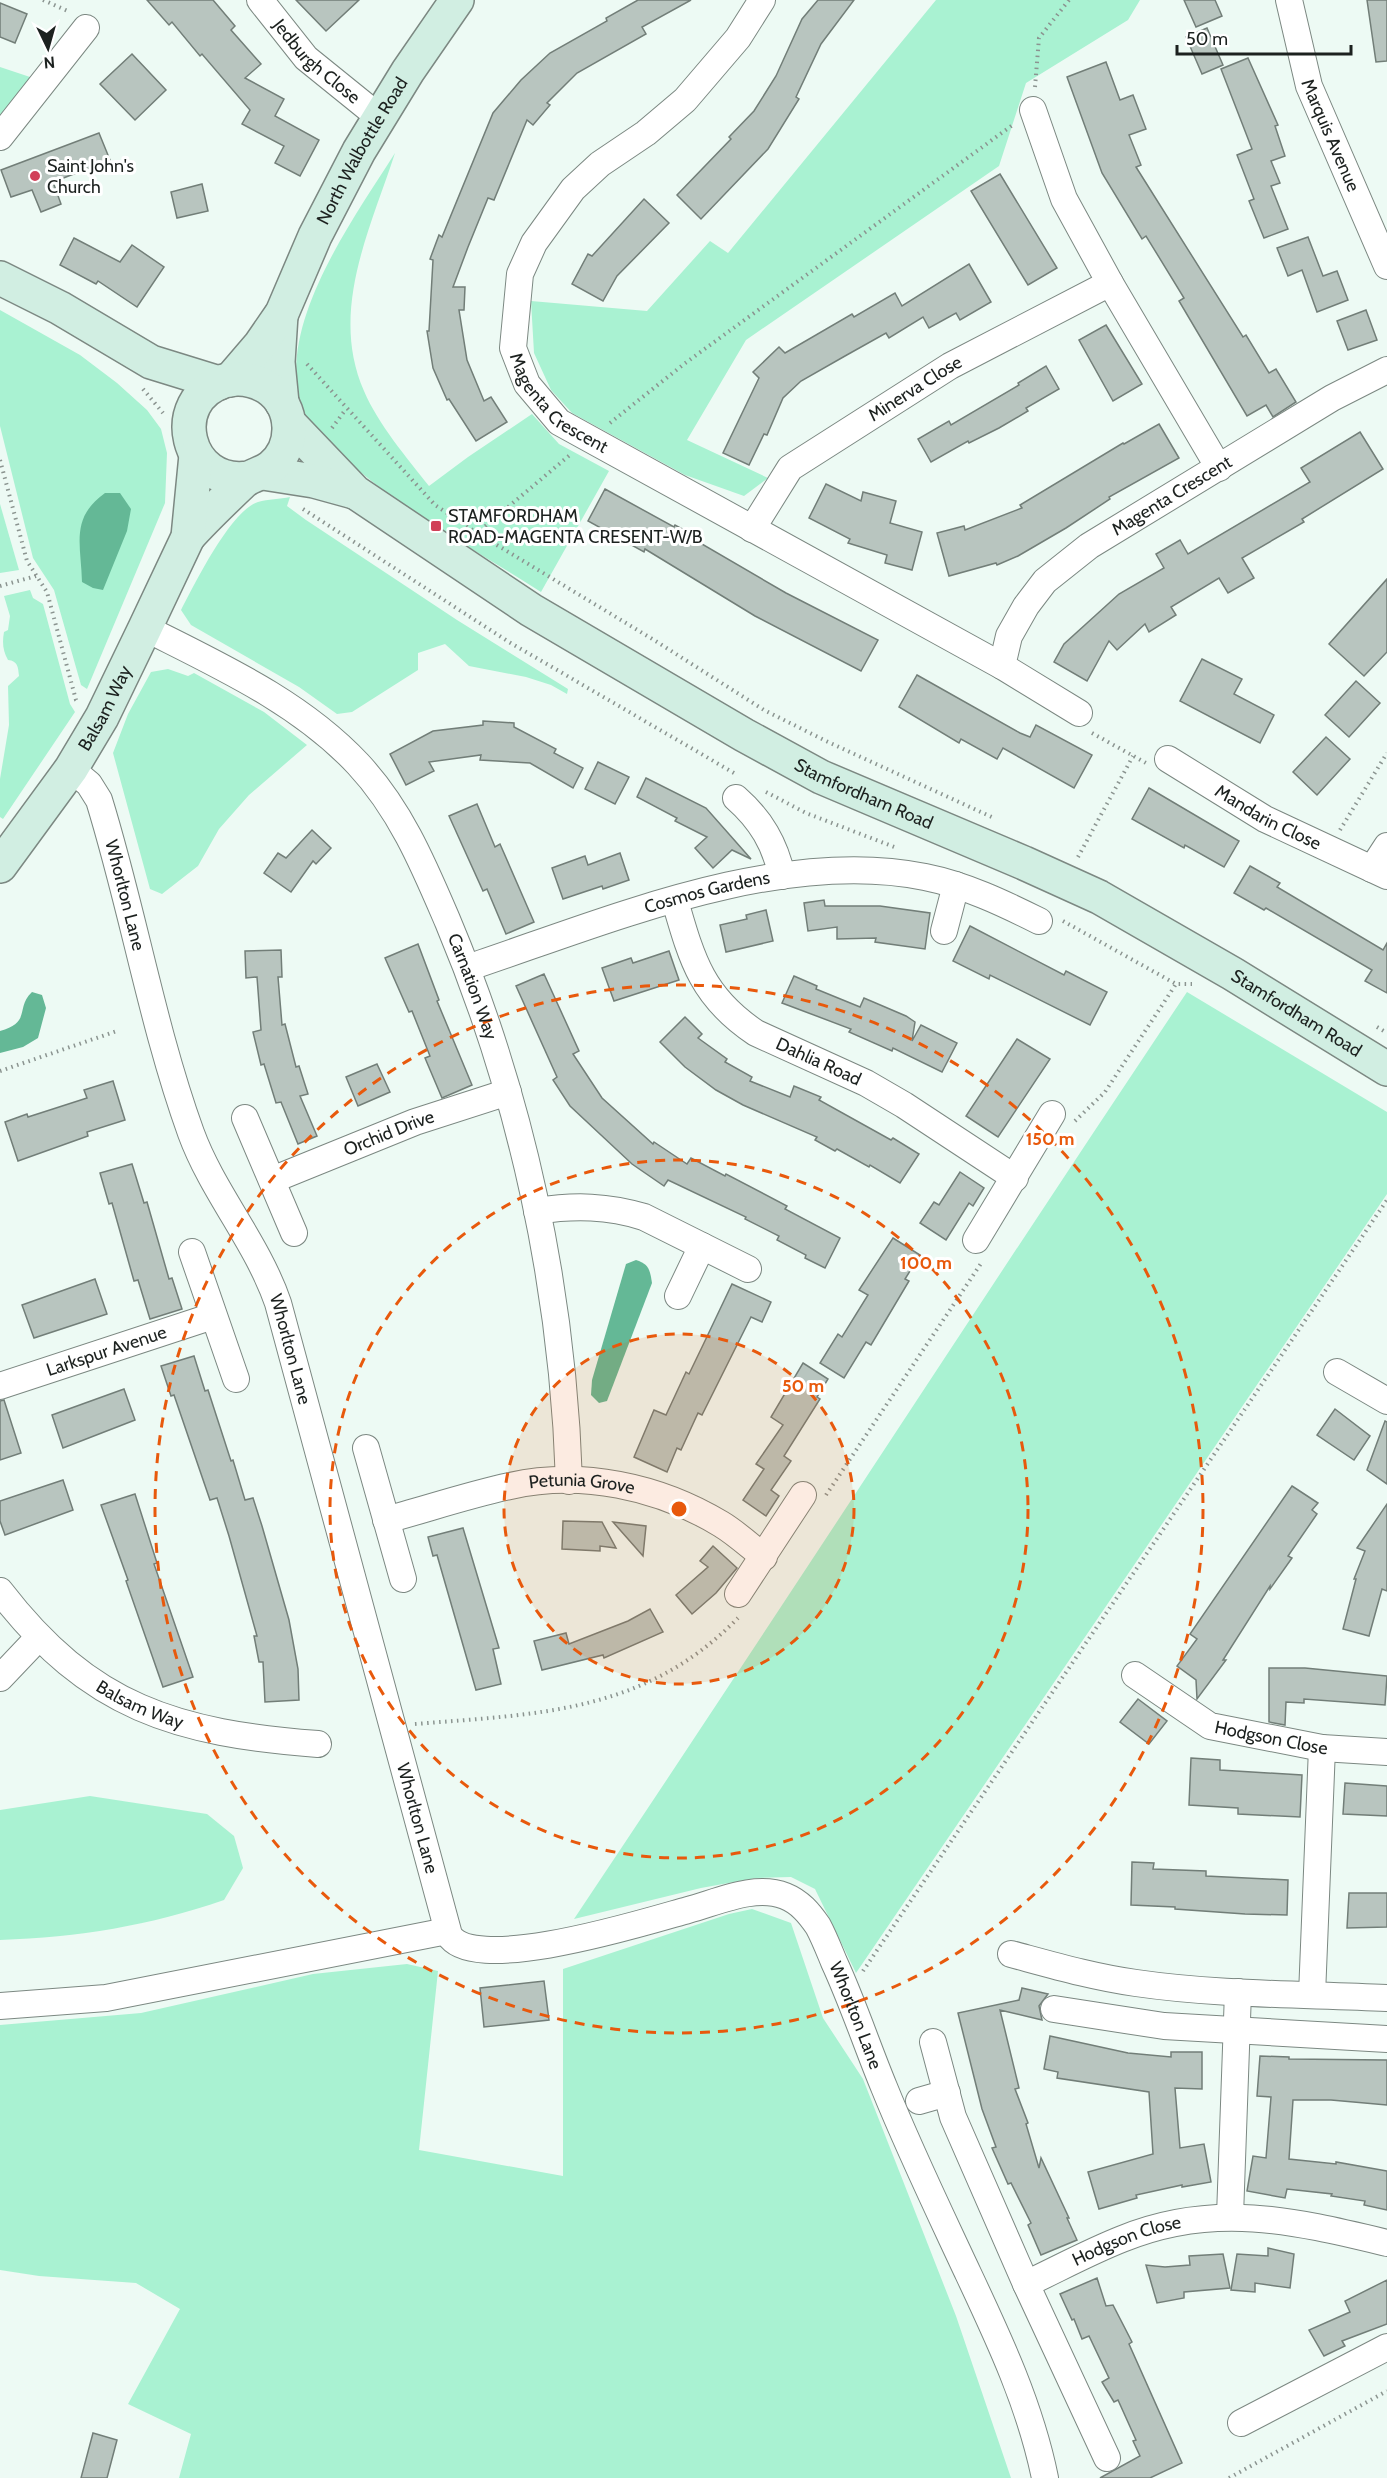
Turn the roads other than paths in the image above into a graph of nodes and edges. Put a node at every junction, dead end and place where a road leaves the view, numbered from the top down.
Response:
1 (260, 0) edge
2 (457, 0) edge
3 (762, 0) edge
4 (1290, 0) edge
5 (86, 28) dead end
6 (1033, 110) road end
7 (379, 117) junction
8 (0, 137) edge
9 (1387, 266) edge
10 (0, 278) edge
11 (1110, 283) junction
12 (282, 313) junction
13 (151, 362) junction
14 (1387, 370) edge
15 (224, 382) junction
16 (285, 413) junction
17 (193, 441) junction
18 (1219, 468) junction
19 (255, 476) junction
20 (355, 492) junction
21 (752, 529) junction
22 (188, 537) junction
23 (145, 628) junction
24 (1002, 666) junction
25 (1079, 713) road end
26 (1168, 759) road end
27 (71, 769) junction
28 (736, 798) dead end
29 (1387, 846) edge
30 (0, 866) edge
31 (1379, 872) edge
32 (782, 876) junction
33 (956, 885) junction
34 (675, 901) junction
35 (1039, 921) dead end
36 (944, 930) dead end
37 (467, 968) junction
38 (1387, 1069) edge
39 (508, 1092) junction
40 (245, 1118) dead end
41 (1061, 1120) road end
42 (1015, 1178) junction
43 (272, 1180) junction
44 (537, 1211) junction
45 (294, 1233) dead end
46 (702, 1246) junction
47 (980, 1250) road end
48 (192, 1252) dead end
49 (748, 1269) dead end
50 (678, 1296) dead end
51 (213, 1316) junction
52 (1337, 1372) dead end
53 (236, 1379) dead end
54 (0, 1386) edge
55 (1387, 1401) edge
56 (366, 1448) dead end
57 (569, 1481) junction
58 (815, 1496) road end
59 (386, 1520) junction
60 (764, 1557) junction
61 (403, 1579) dead end
62 (0, 1591) edge
63 (740, 1603) road end
64 (39, 1637) junction
65 (1135, 1675) dead end
66 (0, 1678) edge
67 (318, 1744) dead end
68 (1322, 1748) junction
69 (1387, 1752) edge
70 (447, 1932) junction
71 (1011, 1954) dead end
72 (1238, 1992) junction
73 (1312, 1995) junction
74 (1387, 1998) edge
75 (0, 2006) edge
76 (1054, 2009) dead end
77 (1236, 2031) junction
78 (1387, 2039) edge
79 (933, 2042) dead end
80 (947, 2093) junction
81 (920, 2101) dead end
82 (1230, 2216) junction
83 (1387, 2244) edge
84 (1026, 2284) junction
85 (1387, 2347) edge
86 (1241, 2423) dead end
87 (1096, 2449) dead end
88 (1045, 2478) edge

1 - 7 street, Jedburgh Close
2 - 7 main road, North Walbottle Road
3 - 21 street, Magenta Crescent
4 - 9 street, Marquis Avenue
5 - 8 street
6 - 11 street
7 - 12 main road, North Walbottle Road
10 - 13 main road
11 - 18 street
11 - 21 street, Minerva Close
12 - 15 main road, North Walbottle Road
12 - 16 main road, North Walbottle Road
13 - 15 main road
13 - 17 main road
14 - 18 street, Magenta Crescent
15 - 16 main road
15 - 17 main road
16 - 19 main road
16 - 20 main road, Stamfordham Road
17 - 19 main road
17 - 22 main road, Balsam Way
18 - 24 street, Magenta Crescent
19 - 20 main road, Stamfordham Road
19 - 22 main road, Balsam Way
20 - 38 main road, Stamfordham Road
21 - 24 street, Magenta Crescent
22 - 23 main road, Balsam Way
23 - 27 main road, Balsam Way
23 - 37 street, Carnation Way
24 - 25 street, Magenta Crescent
26 - 31 street, Mandarin Close
27 - 30 main road, Balsam Way
27 - 70 street, Whorlton Lane
28 - 32 street
29 - 31 street, Mandarin Close
32 - 33 street, Cosmos Gardens
32 - 34 street, Cosmos Gardens
33 - 35 street, Cosmos Gardens
33 - 36 street
34 - 37 street, Cosmos Gardens
34 - 42 street, Dahlia Road
37 - 39 street, Carnation Way
39 - 43 street, Orchid Drive
39 - 44 street, Carnation Way
40 - 43 street
41 - 42 street
42 - 47 street
43 - 45 street
44 - 46 street
44 - 57 street, Carnation Way
46 - 49 street
46 - 50 street
48 - 51 street
51 - 53 street
51 - 54 street, Larkspur Avenue
52 - 55 street
56 - 59 street
57 - 59 street, Petunia Grove
57 - 60 street, Petunia Grove
58 - 60 street
59 - 61 street
60 - 63 street
62 - 64 street, Balsam Way
64 - 66 street
64 - 67 street, Balsam Way
65 - 68 street, Hodgson Close
68 - 69 street, Hodgson Close
68 - 73 street
70 - 75 street
70 - 88 street, Whorlton Lane
71 - 72 street
72 - 73 street
72 - 77 street
73 - 74 street
76 - 77 street
77 - 78 street
77 - 82 street
79 - 80 street
80 - 81 street
80 - 84 street
82 - 83 street, Hodgson Close
82 - 84 street, Hodgson Close
84 - 87 street
85 - 86 street

